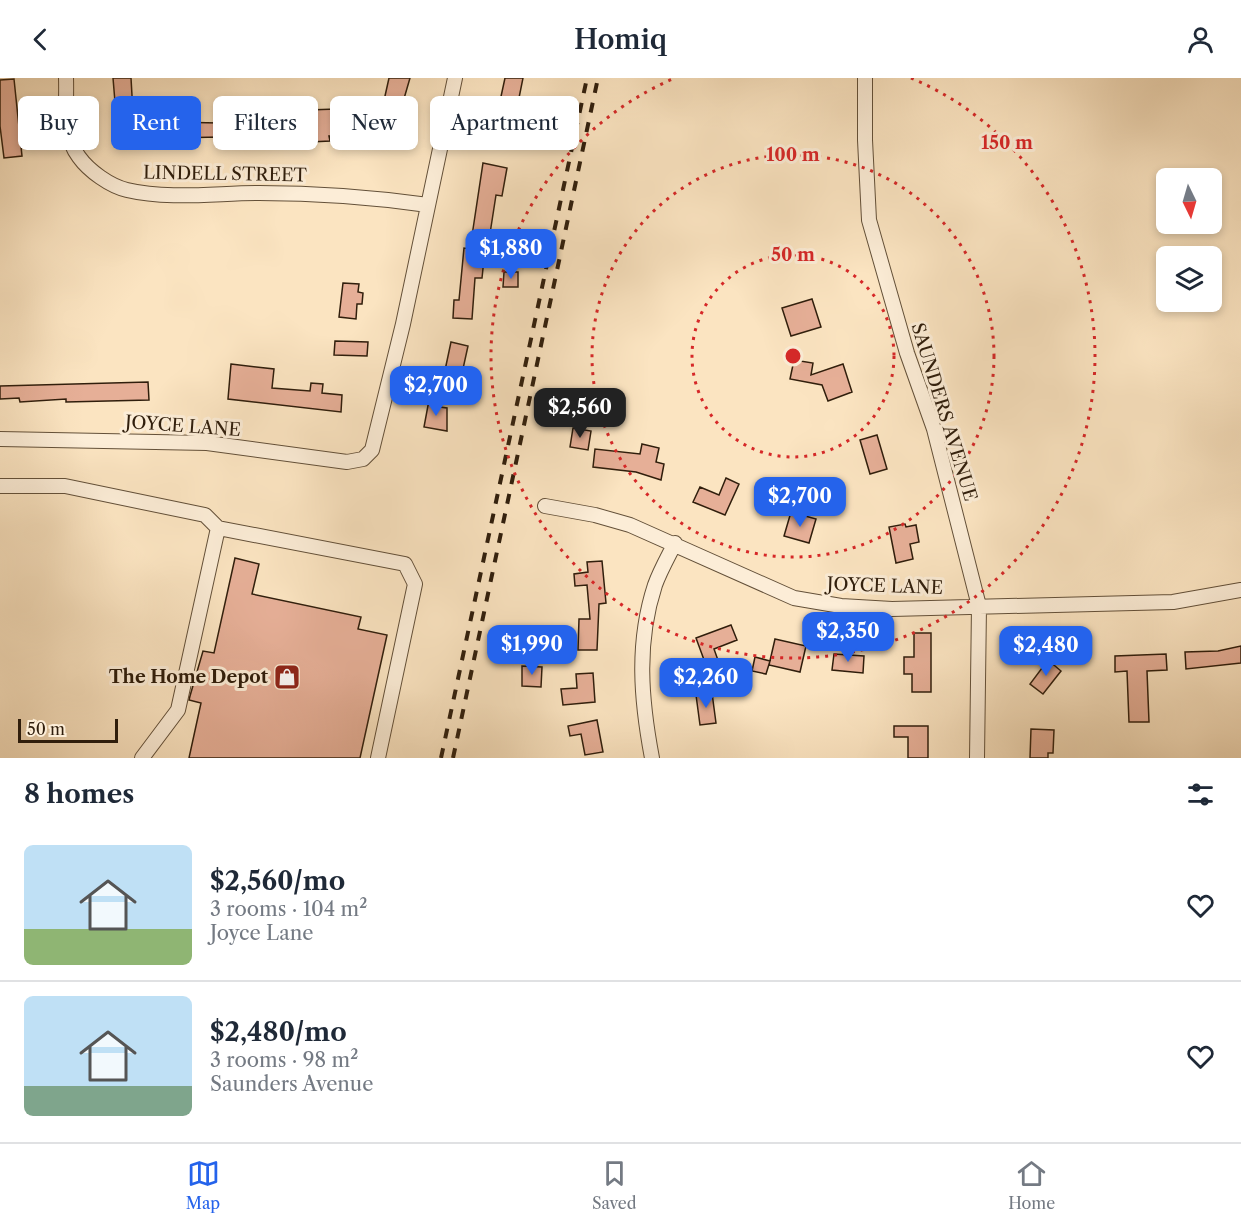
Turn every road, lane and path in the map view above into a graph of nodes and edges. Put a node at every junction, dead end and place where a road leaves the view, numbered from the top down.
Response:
1 (66, 78) edge
2 (455, 78) edge
3 (866, 78) edge
4 (428, 205) junction
5 (0, 439) edge
6 (0, 486) edge
7 (545, 506) dead end
8 (218, 528) junction
9 (675, 543) junction
10 (1241, 590) edge
11 (979, 606) junction
12 (142, 758) edge
13 (378, 758) edge
14 (652, 758) edge
15 (977, 758) edge

1 - 4 street, LINDELL STREET
2 - 4 street
3 - 11 street, SAUNDERS AVENUE
4 - 5 street, JOYCE LANE
6 - 8 street
7 - 9 street, JOYCE LANE
8 - 12 street
8 - 13 street
9 - 11 street, JOYCE LANE
9 - 14 street
10 - 11 street, JOYCE LANE
11 - 15 street, SAUNDERS AVENUE

